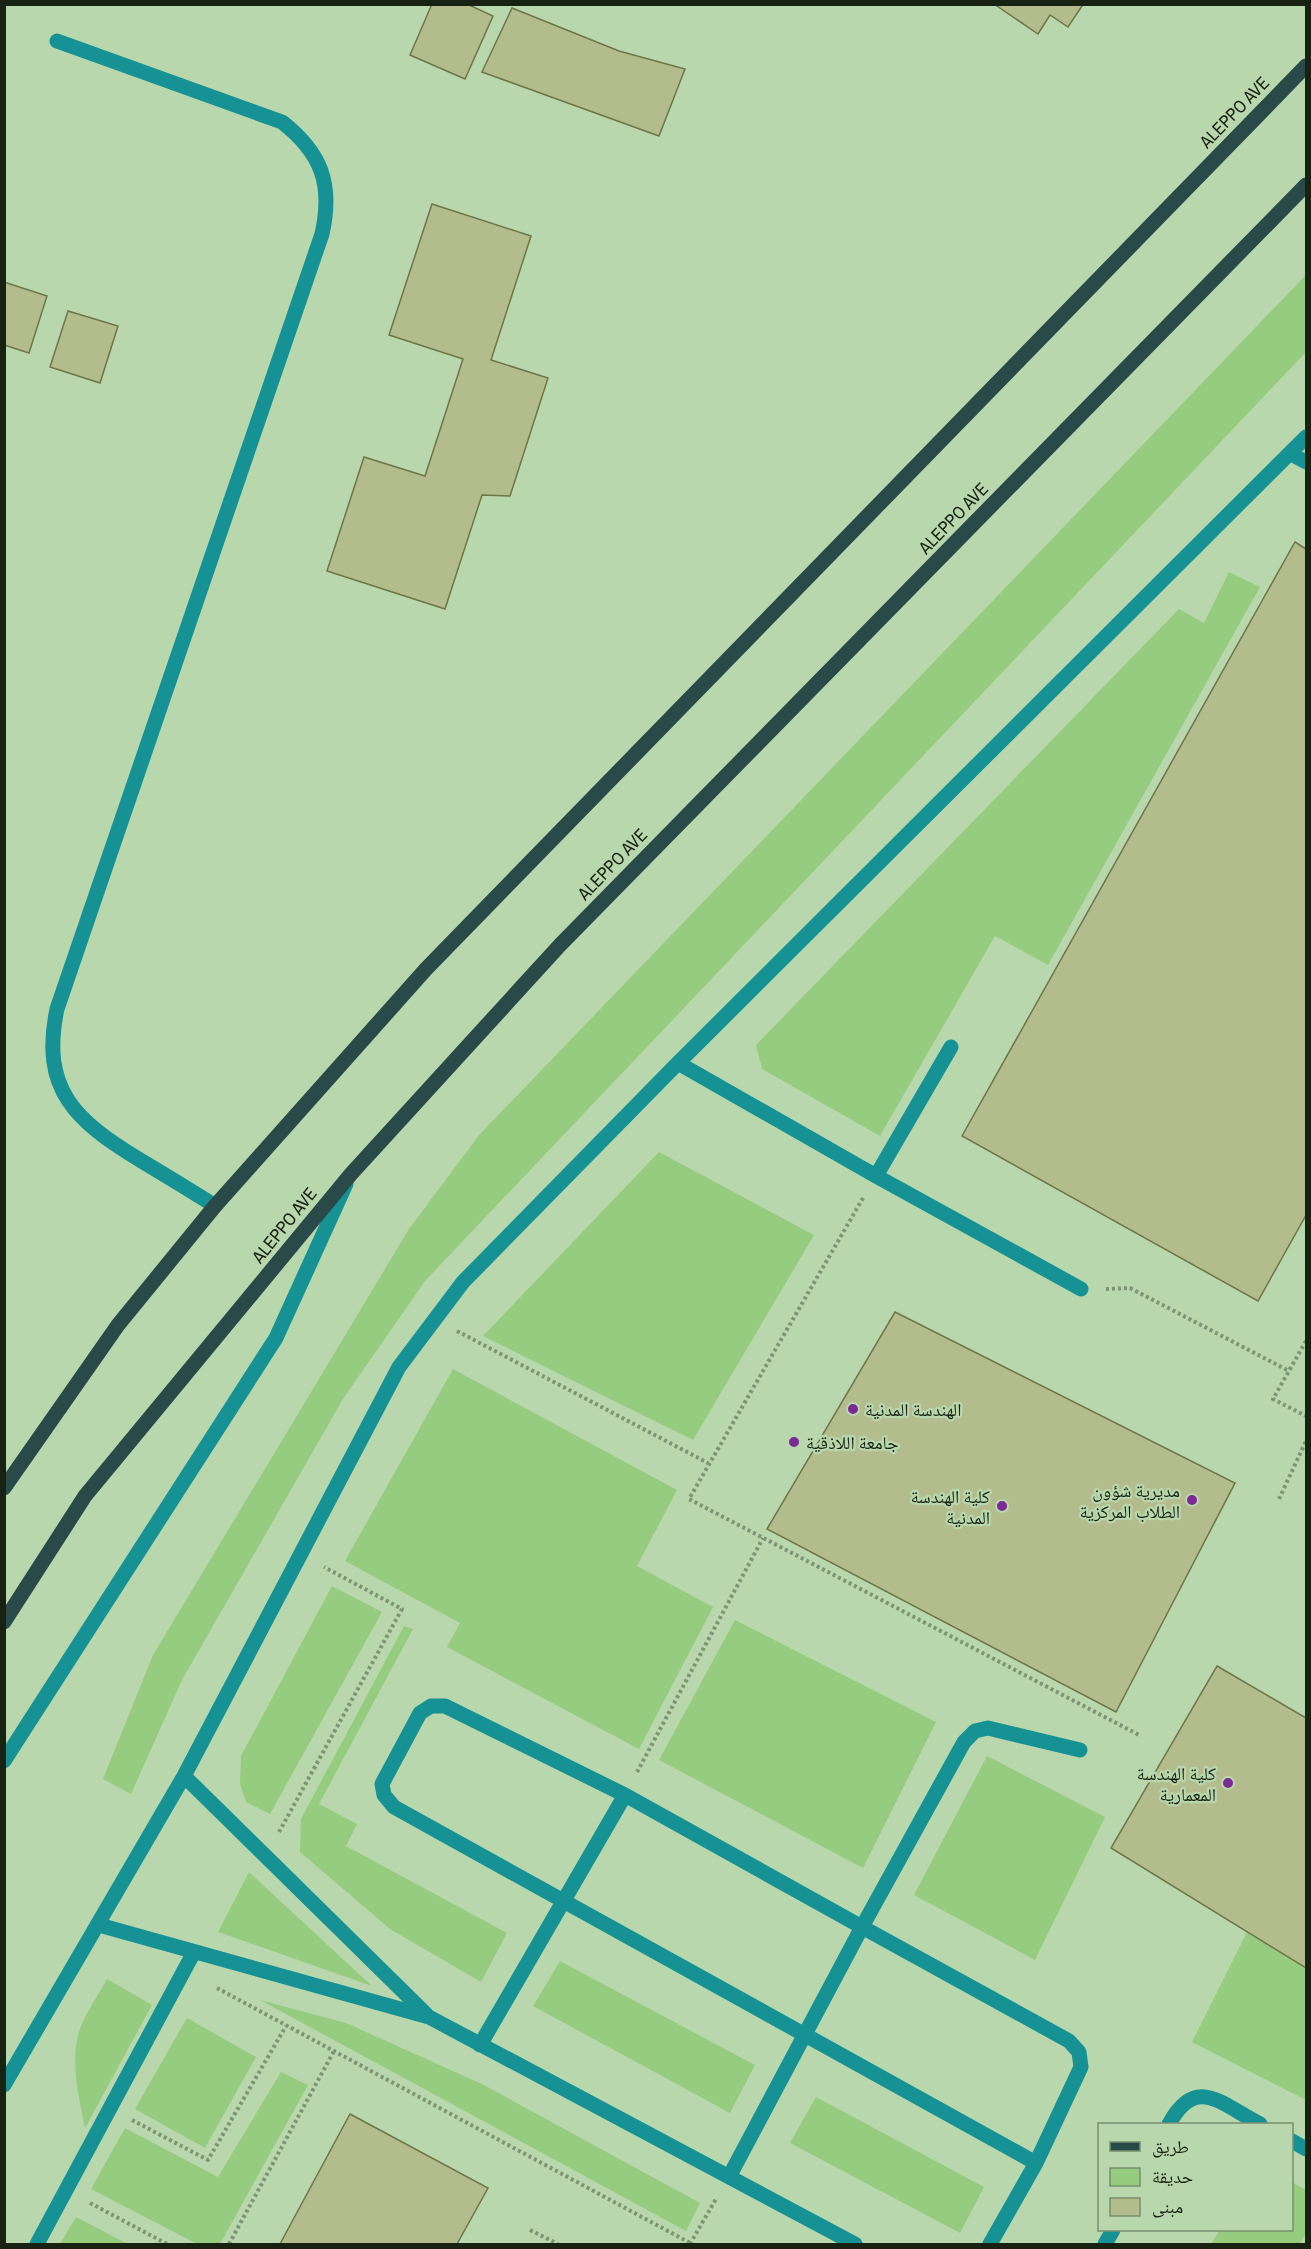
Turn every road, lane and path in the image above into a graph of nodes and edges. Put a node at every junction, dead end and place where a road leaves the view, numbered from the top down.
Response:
1 (57, 41) dead end
2 (1306, 66) edge
3 (1306, 185) edge
4 (1306, 438) edge
5 (1291, 454) junction
6 (1306, 462) edge
7 (951, 1047) dead end
8 (678, 1063) junction
9 (351, 1174) junction
10 (876, 1176) junction
11 (215, 1206) junction
12 (1081, 1289) joint
13 (435, 1320) junction
14 (1306, 1341) edge
15 (1289, 1371) junction
16 (1306, 1416) edge
17 (1306, 1441) edge
18 (708, 1463) junction
19 (4, 1488) edge
20 (1279, 1499) dead end
21 (764, 1538) junction
22 (301, 1555) junction
23 (4, 1622) edge
24 (1139, 1735) dead end
25 (1080, 1750) dead end
26 (4, 1761) edge
27 (184, 1776) junction
28 (625, 1795) junction
29 (266, 1856) junction
30 (561, 1901) junction
31 (99, 1925) junction
32 (862, 1927) junction
33 (194, 1952) junction
34 (184, 1971) junction
35 (429, 2017) junction
36 (286, 2025) junction
37 (803, 2036) junction
38 (480, 2045) junction
39 (334, 2051) junction
40 (4, 2085) edge
41 (110, 2109) junction
42 (1170, 2123) edge
43 (1258, 2123) edge
44 (1036, 2163) junction
45 (729, 2177) junction
46 (65, 2190) junction
47 (530, 2230) dead end
48 (37, 2244) edge
49 (167, 2244) edge
50 (229, 2244) edge
51 (558, 2244) edge
52 (691, 2244) edge
53 (855, 2244) edge
54 (990, 2244) edge

1 - 11 street
2 - 11 main road, ALEPPO AVE
3 - 9 main road, ALEPPO AVE
4 - 5 street
5 - 6 street
5 - 8 street
7 - 10 street
8 - 10 street
8 - 13 street
9 - 23 main road, ALEPPO AVE
9 - 26 street
10 - 12 street
10 - 18 path
11 - 19 main road, ALEPPO AVE
12 - 15 path
13 - 18 path
13 - 22 street
14 - 15 path
15 - 16 path
17 - 20 path
18 - 21 path
21 - 24 path
21 - 28 path
22 - 27 street
22 - 29 path
25 - 32 street
27 - 29 street
27 - 31 street
28 - 30 street
28 - 30 street
28 - 32 street
29 - 35 street
30 - 37 street
30 - 38 street
31 - 33 street
31 - 40 street
32 - 37 street
32 - 44 street
33 - 34 street
33 - 35 street
34 - 36 path
34 - 41 street
35 - 38 street
36 - 39 path
36 - 41 path
37 - 44 street
37 - 45 street
38 - 45 street
39 - 50 path
39 - 52 path
41 - 46 street
42 - 43 street
44 - 54 street
45 - 52 path
45 - 53 street
46 - 48 street
46 - 49 path
47 - 51 path

